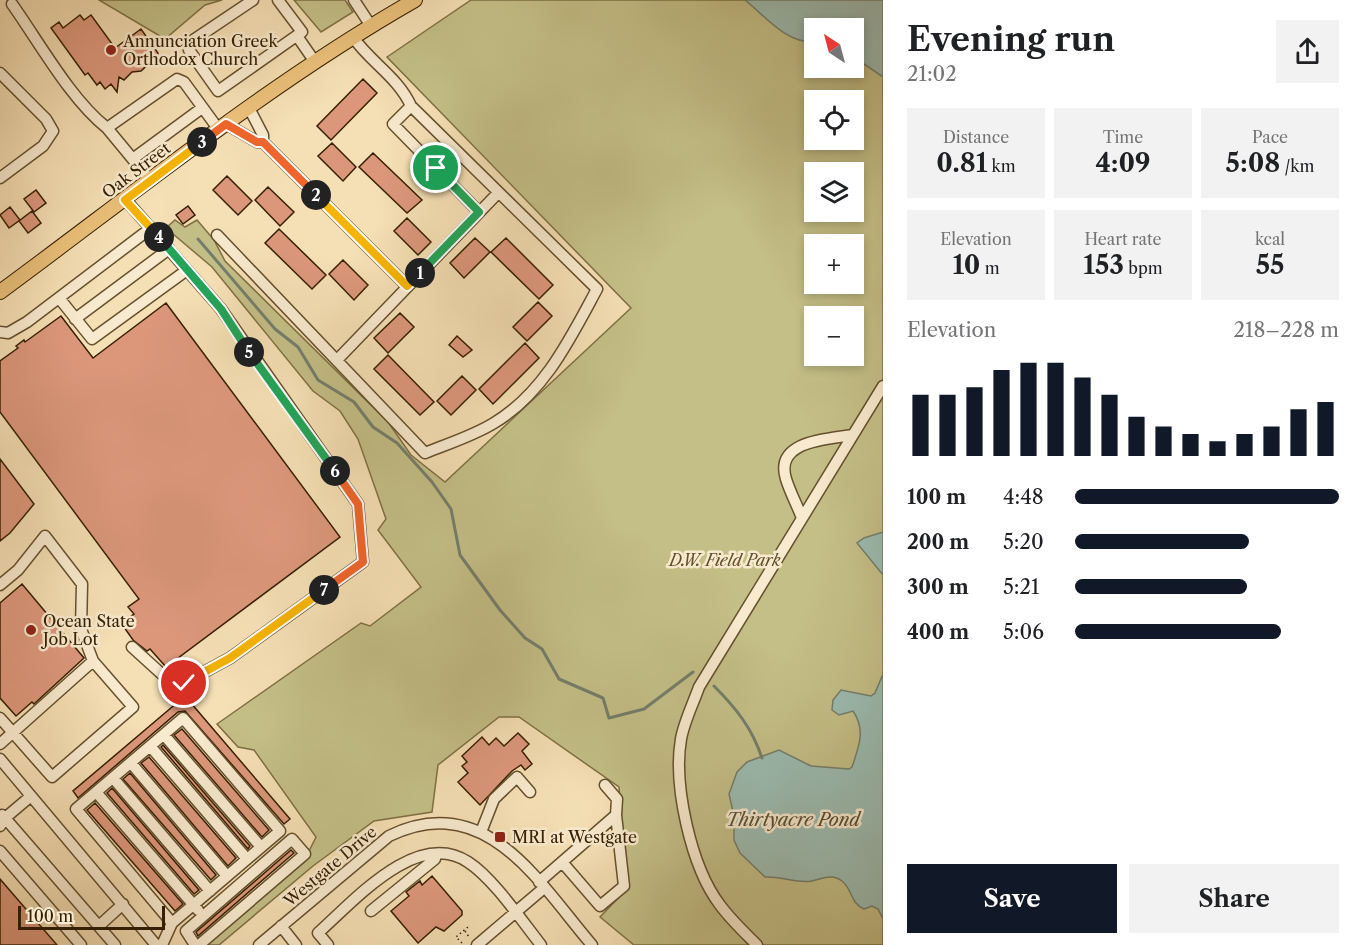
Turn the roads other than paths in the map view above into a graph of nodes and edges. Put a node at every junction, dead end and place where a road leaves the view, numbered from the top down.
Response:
1 (253, 0) edge
2 (278, 0) edge
3 (354, 0) edge
4 (415, 0) edge
5 (12, 4) dead end
6 (371, 26) junction
7 (297, 36) junction
8 (353, 37) junction
9 (315, 62) junction
10 (204, 72) junction
11 (0, 73) edge
12 (186, 86) junction
13 (411, 106) junction
14 (202, 108) junction
15 (249, 108) junction
16 (222, 127) junction
17 (107, 128) junction
18 (263, 142) junction
19 (134, 158) junction
20 (0, 178) edge
21 (150, 180) junction
22 (498, 193) junction
23 (125, 200) junction
24 (479, 212) junction
25 (151, 228) junction
26 (218, 235) dead end
27 (169, 249) junction
28 (187, 270) junction
29 (407, 286) junction
30 (0, 292) edge
31 (59, 298) junction
32 (75, 319) junction
33 (0, 332) edge
34 (337, 360) junction
35 (883, 386) edge
36 (853, 435) junction
37 (802, 518) junction
38 (0, 585) edge
39 (132, 647) dead end
40 (93, 661) junction
41 (0, 718) edge
42 (12, 733) junction
43 (164, 735) junction
44 (0, 744) edge
45 (150, 746) junction
46 (0, 759) edge
47 (130, 763) junction
48 (113, 778) junction
49 (605, 785) dead end
50 (96, 792) junction
51 (530, 792) dead end
52 (31, 796) junction
53 (616, 815) junction
54 (2, 819) edge
55 (280, 831) junction
56 (481, 832) junction
57 (292, 839) junction
58 (261, 848) junction
59 (0, 851) edge
60 (247, 859) junction
61 (435, 859) dead end
62 (562, 862) junction
63 (227, 876) junction
64 (542, 885) junction
65 (210, 891) junction
66 (123, 904) junction
67 (193, 905) junction
68 (371, 910) dead end
69 (515, 913) junction
70 (204, 916) junction
71 (172, 923) junction
72 (100, 925) junction
73 (281, 926) junction
74 (473, 941) edge
75 (81, 945) edge
76 (115, 945) edge
77 (156, 945) edge
78 (162, 945) edge
79 (197, 945) edge
80 (259, 945) edge
81 (296, 945) edge
82 (328, 945) edge
83 (541, 945) edge
84 (592, 945) edge
85 (758, 945) edge

1 - 10 street
2 - 7 street
3 - 6 street
4 - 6 main road, Oak Street
5 - 17 street
6 - 8 main road, Oak Street
7 - 9 street
7 - 10 street
8 - 9 main road, Oak Street
8 - 13 street
9 - 15 main road, Oak Street
10 - 12 street
11 - 20 street
12 - 14 street
12 - 17 street
13 - 22 street
13 - 24 street
14 - 16 street
14 - 19 street
15 - 16 main road, Oak Street
15 - 18 street
16 - 18 street
16 - 21 main road, Oak Street
17 - 19 street
18 - 29 street
19 - 21 street
21 - 23 main road, Oak Street
22 - 24 street
22 - 34 street
23 - 25 street
23 - 30 main road, Oak Street
24 - 29 street
25 - 27 street
25 - 31 street
26 - 34 street
27 - 28 street
27 - 32 street
28 - 32 street
28 - 39 street
29 - 34 street
31 - 32 street
31 - 33 street
35 - 36 street
36 - 37 street
36 - 37 street
37 - 85 street
38 - 40 street
40 - 42 street
40 - 42 street
41 - 42 street
42 - 44 street
43 - 45 street
43 - 55 street
43 - 58 street
45 - 47 street
45 - 60 street
46 - 52 street
47 - 48 street
47 - 63 street
48 - 50 street
48 - 65 street
49 - 53 street
50 - 67 street
50 - 71 street
51 - 56 street
52 - 54 street
52 - 66 street
53 - 62 street
53 - 62 street
54 - 72 street
55 - 57 street
55 - 58 street
56 - 64 street, Westgate Drive
56 - 73 street, Westgate Drive
57 - 70 street
57 - 79 street
58 - 60 street
59 - 75 street
60 - 63 street
61 - 68 street
62 - 64 street
63 - 65 street
64 - 69 street
64 - 84 street, Westgate Drive
65 - 67 street
66 - 72 street
66 - 77 street
67 - 70 street
67 - 71 street
69 - 74 street
69 - 82 street
69 - 83 street
70 - 79 street
71 - 78 street
72 - 76 street
73 - 80 street, Westgate Drive
73 - 81 street

